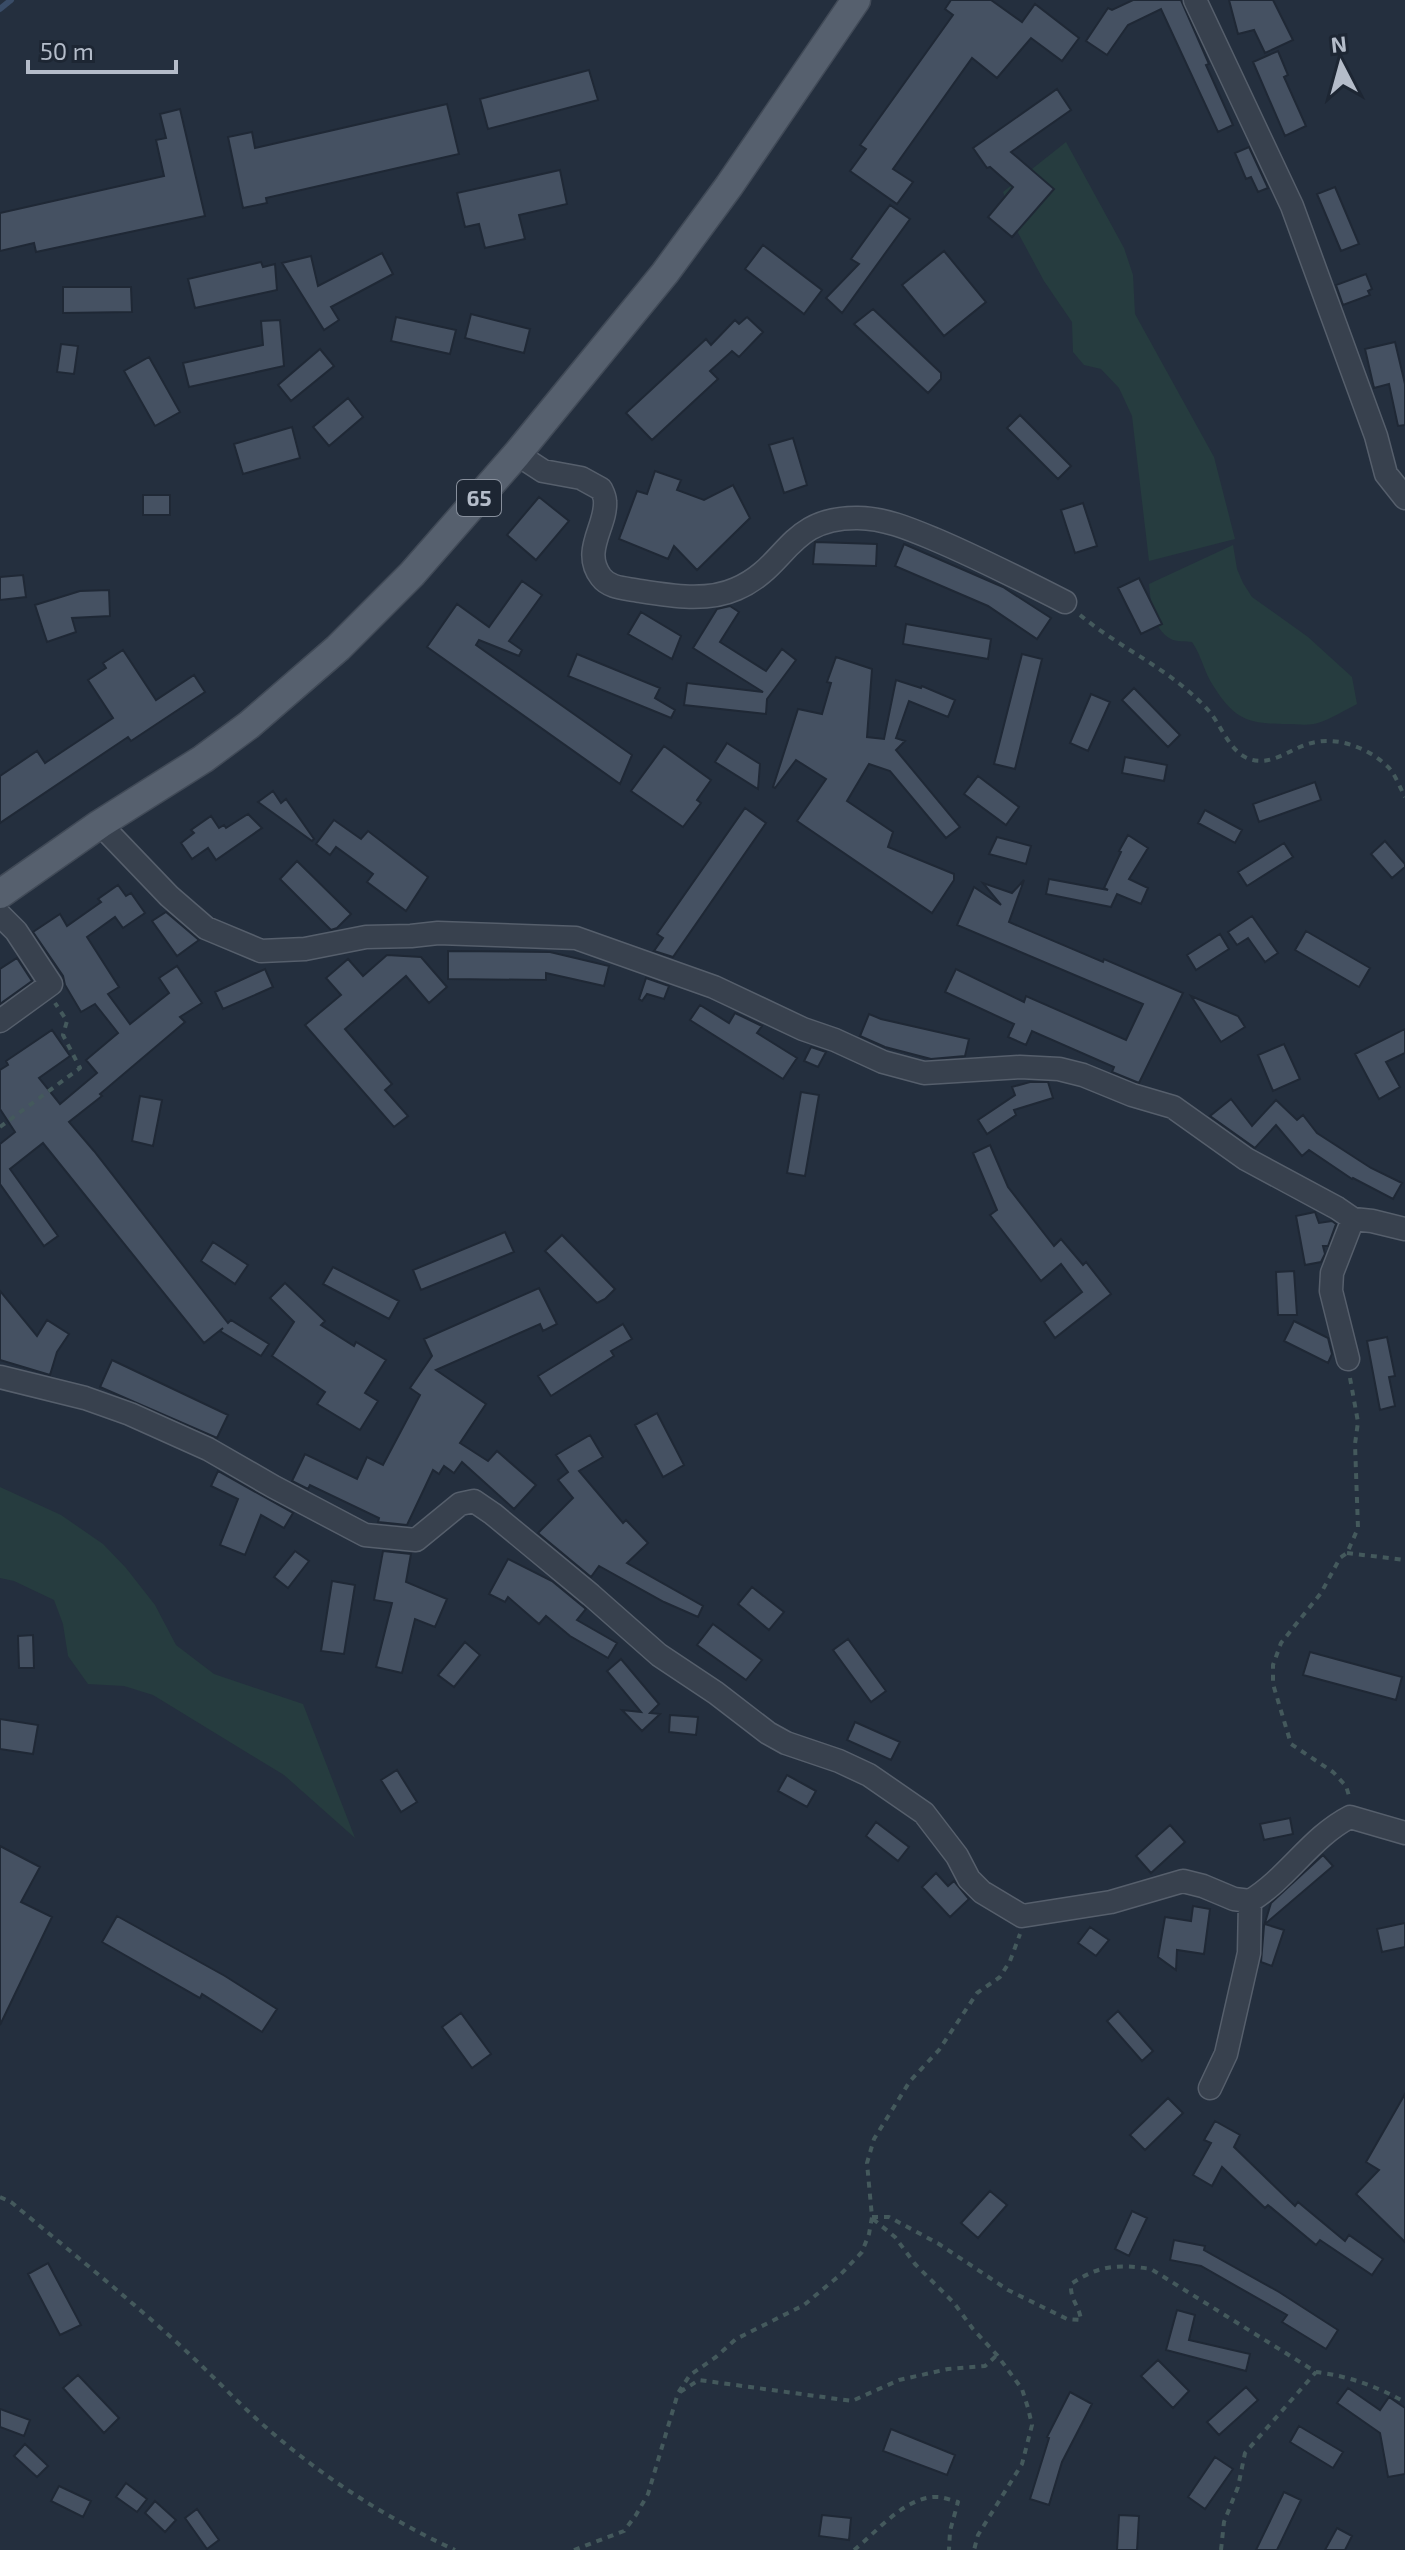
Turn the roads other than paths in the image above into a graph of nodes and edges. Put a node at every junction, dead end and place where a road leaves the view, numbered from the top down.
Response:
1 (856, 0) edge
2 (1195, 0) edge
3 (517, 454) junction
4 (1405, 498) edge
5 (1065, 602) road end
6 (100, 824) junction
7 (0, 894) edge
8 (0, 915) edge
9 (0, 1021) edge
10 (1353, 1219) junction
11 (1405, 1229) edge
12 (1348, 1359) road end
13 (0, 1377) edge
14 (1405, 1833) edge
15 (1250, 1901) junction
16 (1210, 2088) dead end

1 - 3 main road, 65
2 - 4 street
3 - 5 street
3 - 6 main road, 65
6 - 7 main road, 65
6 - 10 street
8 - 9 street
10 - 11 street
10 - 12 street
13 - 15 street
14 - 15 street
15 - 16 street

